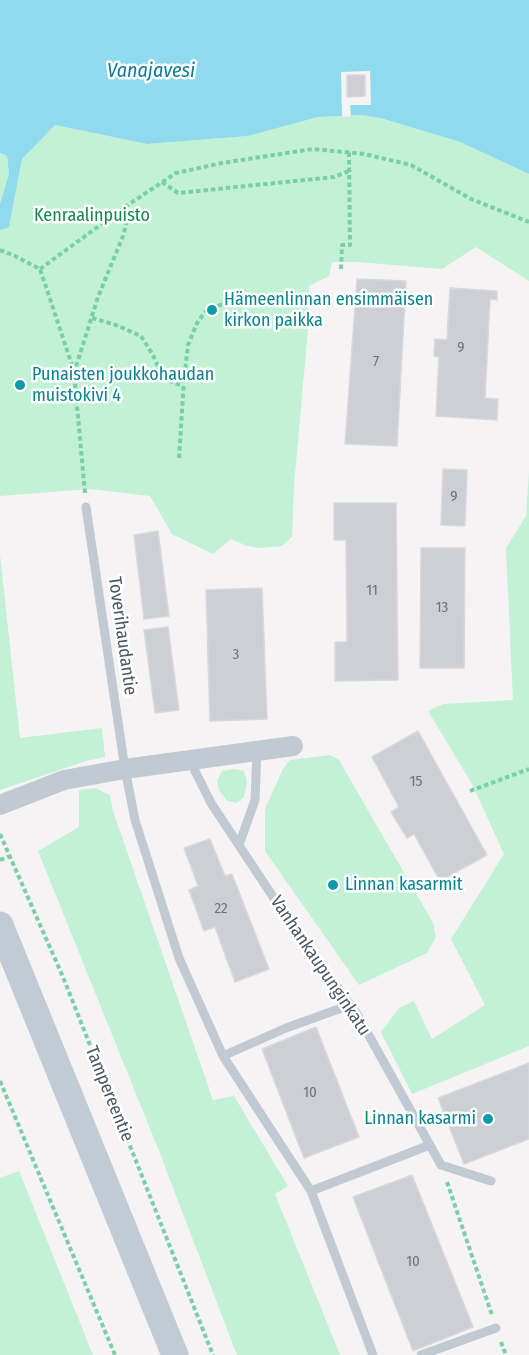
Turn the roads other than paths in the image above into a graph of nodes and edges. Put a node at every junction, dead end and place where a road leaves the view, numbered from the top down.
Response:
1 (86, 507) road end
2 (292, 746) dead end
3 (257, 751) junction
4 (190, 760) junction
5 (125, 769) junction
6 (0, 805) edge
7 (239, 845) junction
8 (0, 925) edge
9 (350, 1005) junction
10 (223, 1056) junction
11 (430, 1145) junction
12 (491, 1181) dead end
13 (311, 1191) junction
14 (496, 1328) road end
15 (175, 1355) edge
16 (373, 1355) edge
17 (421, 1355) edge

1 - 5 lane, Toverihaudantie
2 - 3 street
3 - 4 street
3 - 7 lane
4 - 5 street
4 - 7 lane, Vanhankaupunginkatu
5 - 6 street
5 - 10 lane, Toverihaudantie
7 - 9 lane, Vanhankaupunginkatu
8 - 15 main road, Tampereentie
9 - 10 lane
9 - 11 lane, Vanhankaupunginkatu
10 - 13 lane, Toverihaudantie
11 - 12 lane, Vanhankaupunginkatu
11 - 13 lane
13 - 16 lane, Toverihaudantie
14 - 17 lane

